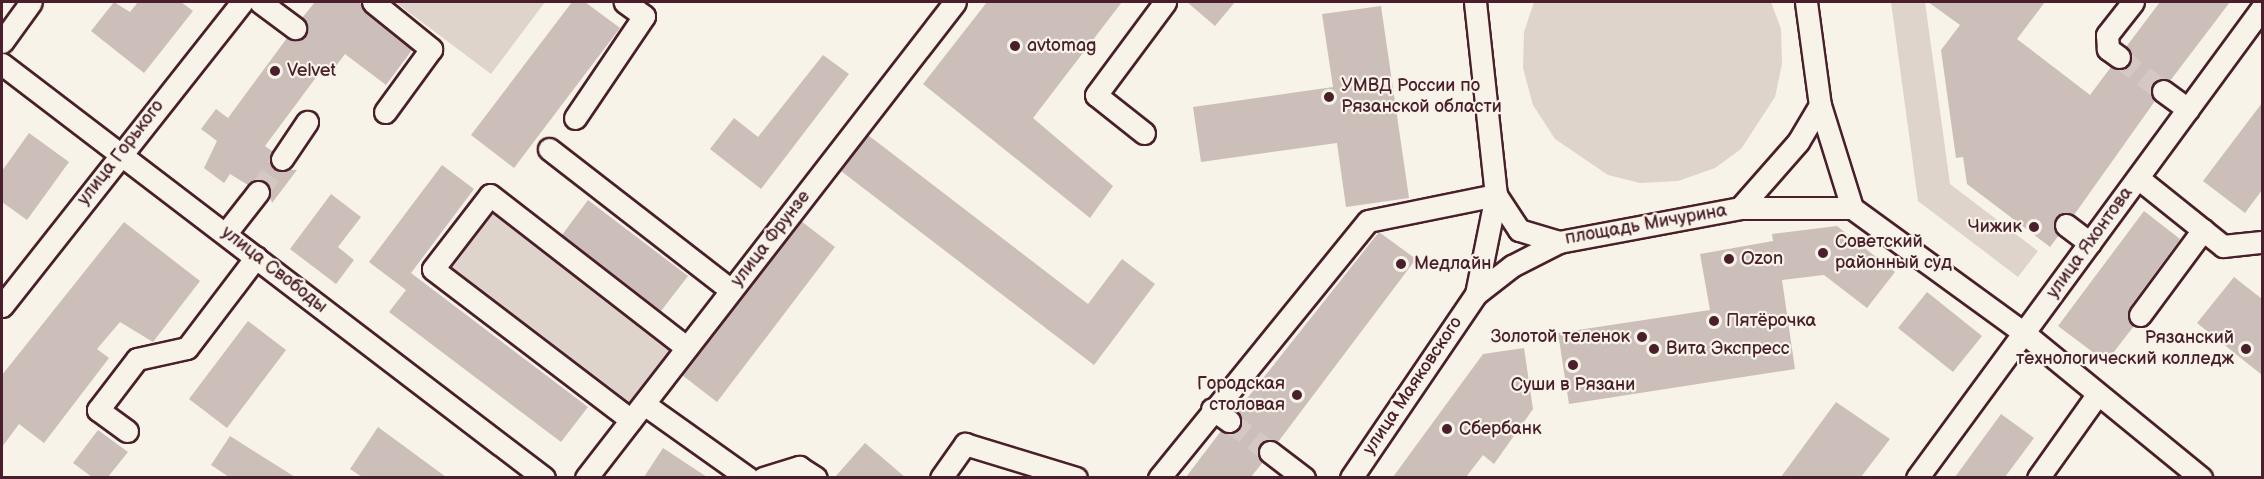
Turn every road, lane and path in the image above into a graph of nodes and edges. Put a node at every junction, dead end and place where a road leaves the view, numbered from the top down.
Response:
1 (31, 2) edge
2 (242, 2) edge
3 (260, 2) edge
4 (373, 2) edge
5 (625, 2) edge
6 (955, 2) edge
7 (1165, 2) edge
8 (1475, 2) edge
9 (1806, 2) edge
10 (2133, 2) edge
11 (2262, 8) edge
12 (295, 28) dead end
13 (2, 42) edge
14 (2118, 57) tunnel mouth
15 (2, 64) edge
16 (2163, 91) tunnel mouth
17 (1820, 105) junction
18 (2188, 109) junction
19 (385, 112) dead end
20 (575, 118) dead end
21 (307, 122) dead end
22 (1144, 133) dead end
23 (549, 149) dead end
24 (121, 152) junction
25 (282, 159) tunnel mouth
26 (2138, 178) junction
27 (258, 192) tunnel mouth
28 (1496, 195) junction
29 (1852, 207) junction
30 (1740, 208) junction
31 (2066, 225) dead end
32 (2203, 230) junction
33 (226, 233) junction
34 (1559, 242) junction
35 (2262, 242) edge
36 (2090, 243) junction
37 (256, 257) junction
38 (731, 291) junction
39 (1476, 294) junction
40 (2, 306) edge
41 (2140, 315) dead end
42 (2024, 333) junction
43 (687, 348) junction
44 (2097, 395) junction
45 (637, 412) junction
46 (127, 431) dead end
47 (1270, 452) tunnel mouth
48 (544, 477) edge
49 (586, 477) edge
50 (748, 477) edge
51 (763, 477) edge
52 (816, 477) edge
53 (941, 477) edge
54 (1076, 477) edge
55 (1159, 477) edge
56 (1304, 477) edge
57 (1351, 477) edge
58 (1917, 477) edge
59 (2038, 477) edge
60 (2201, 477) edge

1 - 13 street
2 - 24 street, улица Горького
3 - 12 street
4 - 19 street
5 - 20 street
6 - 38 street, улица Фрунзе
7 - 22 street
8 - 28 street, площадь Мичурина
9 - 17 street
10 - 14 street
11 - 18 street, улица Яхонтова
15 - 24 street, улица Свободы
16 - 18 street
17 - 29 street
17 - 30 street, площадь Мичурина
18 - 26 street, улица Яхонтова
21 - 25 street
23 - 38 street
24 - 33 street, улица Свободы
24 - 40 street, улица Горького
26 - 32 street
26 - 36 street, улица Яхонтова
27 - 33 street
28 - 34 street, площадь Мичурина
28 - 39 street, улица Маяковского
28 - 55 street
29 - 30 street
29 - 42 street
30 - 34 street, площадь Мичурина
31 - 36 street
32 - 35 street
32 - 41 street
33 - 37 street, улица Свободы
34 - 39 street, улица Маяковского
36 - 42 street, улица Яхонтова
37 - 46 street
37 - 48 street, улица Свободы
38 - 43 street, улица Фрунзе
39 - 57 street, улица Маяковского
42 - 44 street
42 - 58 street, улица Яхонтова
43 - 45 street, улица Фрунзе
43 - 45 street
44 - 59 street
44 - 60 street
45 - 49 street, улица Фрунзе
45 - 50 street
47 - 56 street
51 - 52 street
53 - 54 street

